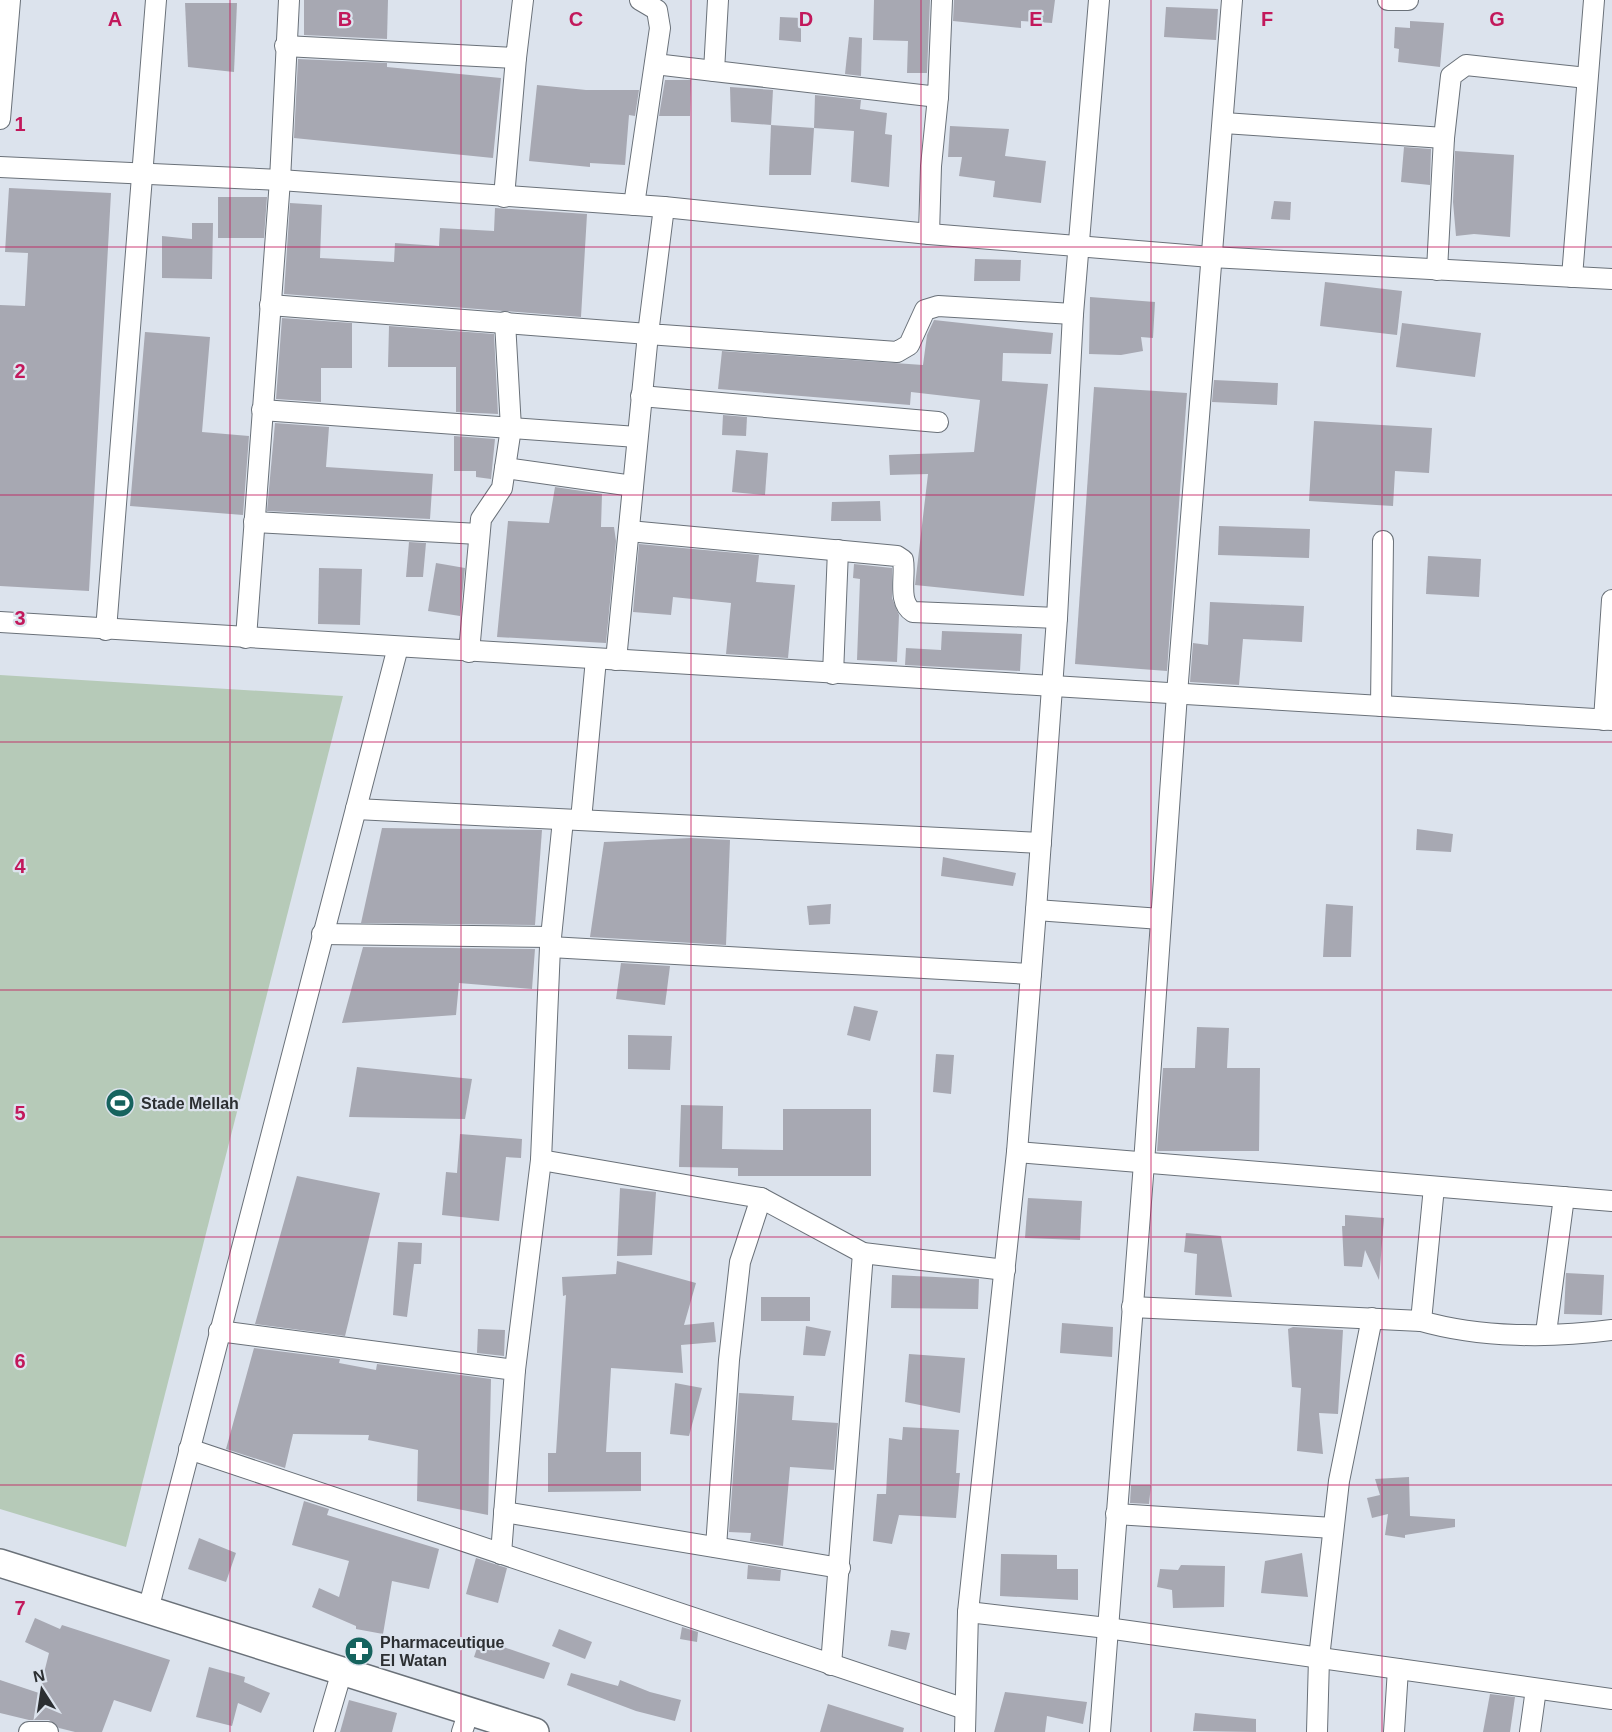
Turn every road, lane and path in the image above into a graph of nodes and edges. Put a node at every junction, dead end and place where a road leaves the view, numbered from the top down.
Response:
1 (10, 0) edge
2 (156, 0) edge
3 (289, 0) edge
4 (523, 0) edge
5 (640, 0) edge
6 (718, 0) edge
7 (942, 0) edge
8 (1099, 0) edge
9 (1232, 0) edge
10 (1388, 0) edge
11 (1408, 0) edge
12 (1594, 0) edge
13 (4, 26) edge
14 (285, 46) junction
15 (516, 58) junction
16 (655, 64) junction
17 (714, 71) junction
18 (1587, 78) junction
19 (938, 97) junction
20 (0, 119) edge
21 (1224, 123) junction
22 (1444, 138) junction
23 (0, 167) edge
24 (142, 176) junction
25 (280, 180) junction
26 (504, 197) junction
27 (634, 205) junction
28 (664, 207) junction
29 (929, 234) junction
30 (1079, 245) junction
31 (1211, 257) junction
32 (1437, 270) junction
33 (1572, 277) junction
34 (1612, 279) edge
35 (270, 305) junction
36 (1073, 314) junction
37 (505, 322) junction
38 (648, 334) junction
39 (641, 396) junction
40 (262, 410) junction
41 (938, 422) dead end
42 (511, 428) junction
43 (637, 436) junction
44 (505, 468) junction
45 (633, 486) junction
46 (254, 522) junction
47 (629, 531) junction
48 (479, 534) junction
49 (1383, 541) dead end
50 (838, 550) junction
51 (1612, 600) edge
52 (1057, 618) junction
53 (0, 622) edge
54 (106, 630) junction
55 (246, 638) junction
56 (399, 647) junction
57 (469, 652) junction
58 (606, 660) junction
59 (833, 674) junction
60 (1052, 687) junction
61 (1177, 694) junction
62 (1381, 706) junction
63 (1608, 720) edge
64 (356, 809) junction
65 (572, 820) junction
66 (1041, 843) junction
67 (1036, 910) junction
68 (1161, 919) junction
69 (322, 934) junction
70 (550, 942) junction
71 (1031, 974) junction
72 (1017, 1152) junction
73 (541, 1160) junction
74 (1144, 1163) junction
75 (1434, 1187) junction
76 (1564, 1197) junction
77 (761, 1198) junction
78 (1612, 1201) edge
79 (863, 1253) junction
80 (1005, 1270) junction
81 (1132, 1307) junction
82 (1372, 1318) junction
83 (1421, 1320) junction
84 (1612, 1330) edge
85 (219, 1331) junction
86 (1546, 1333) junction
87 (515, 1370) junction
88 (189, 1449) junction
89 (504, 1512) junction
90 (1116, 1514) junction
91 (1333, 1528) junction
92 (716, 1548) junction
93 (501, 1554) junction
94 (0, 1563) edge
95 (840, 1568) junction
96 (148, 1610) junction
97 (968, 1612) junction
98 (1107, 1628) junction
99 (1319, 1658) junction
100 (831, 1665) junction
101 (1398, 1669) junction
102 (342, 1671) junction
103 (1536, 1689) junction
104 (1612, 1700) edge
105 (965, 1709) junction
106 (466, 1722) edge
107 (29, 1732) edge
108 (48, 1732) edge
109 (324, 1732) edge
110 (535, 1732) edge
111 (965, 1732) edge
112 (1100, 1732) edge
113 (1317, 1732) edge
114 (1394, 1732) edge
115 (1530, 1732) edge

1 - 13 street
2 - 24 street
3 - 14 street
4 - 15 street
5 - 16 street
6 - 17 street
7 - 19 street
8 - 30 street
9 - 21 street
10 - 11 street
12 - 18 street
13 - 20 street
14 - 15 street
14 - 25 street
15 - 26 street
16 - 17 street
16 - 27 street
17 - 19 street
18 - 22 street
18 - 33 street
19 - 29 street
21 - 22 street
21 - 31 street
22 - 32 street
23 - 24 street
24 - 25 street
24 - 54 street
25 - 26 street
25 - 35 street
26 - 27 street
27 - 28 street
28 - 29 street
28 - 38 street
29 - 30 street
30 - 31 street
30 - 36 street
31 - 32 street
31 - 61 street
32 - 33 street
33 - 34 street
35 - 37 street
35 - 40 street
36 - 38 street
36 - 52 street
37 - 38 street
37 - 42 street
38 - 39 street
39 - 41 street
39 - 43 street
40 - 42 street
40 - 46 street
42 - 43 street
42 - 44 street
43 - 45 street
44 - 45 street
44 - 48 street
45 - 47 street
46 - 48 street
46 - 55 street
47 - 50 street
47 - 58 street
48 - 57 street
49 - 62 street
50 - 52 street
50 - 59 street
51 - 63 street
52 - 60 street
53 - 54 street
54 - 55 street
55 - 56 street
56 - 57 street
56 - 64 street
57 - 58 street
58 - 59 street
58 - 65 street
59 - 60 street
60 - 61 street
60 - 66 street
61 - 62 street
61 - 68 street
62 - 63 street
64 - 65 street
64 - 69 street
65 - 66 street
65 - 70 street
66 - 67 street
67 - 68 street
67 - 71 street
68 - 74 street
69 - 70 street
69 - 85 street
70 - 71 street
70 - 73 street
71 - 72 street
72 - 74 street
72 - 80 street
73 - 77 street
73 - 87 street
74 - 75 street
74 - 81 street
75 - 76 street
75 - 83 street
76 - 78 street
76 - 86 street
77 - 79 street
77 - 92 street
79 - 80 street
79 - 95 street
80 - 97 street
81 - 82 street
81 - 90 street
82 - 83 street
82 - 91 street
83 - 86 street
84 - 86 street
85 - 87 street
85 - 88 street
87 - 89 street
88 - 93 street
88 - 96 street
89 - 92 street
89 - 93 street
90 - 91 street
90 - 98 street
91 - 99 street
92 - 95 street
93 - 100 street
94 - 96 main road
95 - 100 street
96 - 102 main road
97 - 98 street
97 - 105 street
98 - 99 street
98 - 112 street
99 - 101 street
99 - 113 street
100 - 105 street
101 - 103 street
101 - 114 street
102 - 106 main road
102 - 109 street
103 - 104 street
103 - 115 street
105 - 111 street
106 - 110 main road
107 - 108 street

